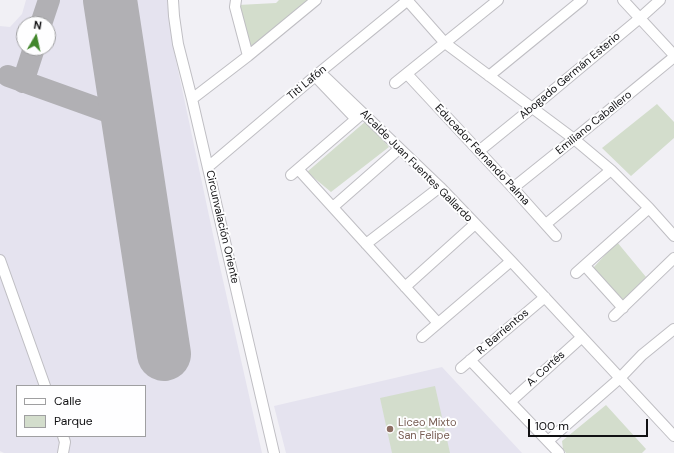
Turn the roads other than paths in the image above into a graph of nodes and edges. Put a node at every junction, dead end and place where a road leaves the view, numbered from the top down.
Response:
1 (173, 0) edge
2 (236, 0) edge
3 (316, 0) edge
4 (407, 0) edge
5 (498, 0) edge
6 (582, 0) edge
7 (623, 0) edge
8 (660, 0) edge
9 (640, 18) junction
10 (445, 43) junction
11 (248, 56) junction
12 (674, 56) edge
13 (317, 74) junction
14 (407, 74) junction
15 (489, 76) junction
16 (395, 83) dead end
17 (192, 99) junction
18 (532, 108) junction
19 (359, 116) junction
20 (574, 140) junction
21 (399, 149) junction
22 (479, 151) junction
23 (208, 167) junction
24 (611, 170) junction
25 (440, 187) junction
26 (513, 188) junction
27 (333, 207) junction
28 (649, 208) junction
29 (475, 224) junction
30 (546, 224) junction
31 (556, 236) dead end
32 (674, 236) edge
33 (366, 244) junction
34 (674, 258) edge
35 (0, 260) edge
36 (511, 261) junction
37 (584, 266) junction
38 (576, 274) dead end
39 (405, 287) junction
40 (545, 297) junction
41 (623, 308) junction
42 (614, 316) dead end
43 (438, 323) junction
44 (674, 329) edge
45 (422, 337) dead end
46 (582, 337) junction
47 (470, 360) junction
48 (461, 368) dead end
49 (620, 378) junction
50 (45, 385) edge
51 (510, 402) junction
52 (674, 436) edge
53 (63, 437) edge
54 (548, 441) junction
55 (64, 453) edge
56 (274, 453) edge
57 (559, 453) edge

1 - 17 street, Circunvalación Oriente
2 - 11 street
3 - 11 street
4 - 10 street
4 - 13 street, Titi Lafón
5 - 10 street
6 - 15 street
7 - 9 street
8 - 9 street, Abogado Germán Esterio
9 - 12 street
9 - 18 street, Abogado Germán Esterio
10 - 14 street
10 - 15 street
11 - 17 street
12 - 20 street, Emiliano Caballero
13 - 19 street, Alcalde Juan Fuentes Gallardo
13 - 23 street, Titi Lafón
14 - 16 street
14 - 22 street, Educador Fernando Palma
15 - 18 street
17 - 23 street, Circunvalación Oriente
18 - 20 street
18 - 22 street, Abogado Germán Esterio
19 - 21 street, Alcalde Juan Fuentes Gallardo
19 - 27 street
20 - 24 street
20 - 26 street, Emiliano Caballero
21 - 25 street, Alcalde Juan Fuentes Gallardo
21 - 27 street
22 - 26 street, Educador Fernando Palma
23 - 56 street, Circunvalación Oriente
24 - 28 street
24 - 30 street
25 - 29 street, Alcalde Juan Fuentes Gallardo
25 - 33 street
26 - 30 street, Educador Fernando Palma
27 - 33 street
28 - 32 street
28 - 37 street
29 - 36 street, Alcalde Juan Fuentes Gallardo
29 - 39 street
30 - 31 street, Educador Fernando Palma
33 - 39 street
34 - 41 street
35 - 50 street
36 - 40 street, Alcalde Juan Fuentes Gallardo
36 - 43 street
37 - 38 street
37 - 41 street
39 - 43 street
40 - 46 street, Alcalde Juan Fuentes Gallardo
40 - 47 street, R. Barrientos
41 - 42 street
43 - 45 street
44 - 49 street
46 - 49 street, Alcalde Juan Fuentes Gallardo
46 - 51 street, A. Cortés
47 - 48 street, R. Barrientos
47 - 51 street
49 - 52 street, Alcalde Juan Fuentes Gallardo
49 - 54 street
51 - 54 street
53 - 55 street
54 - 57 street

